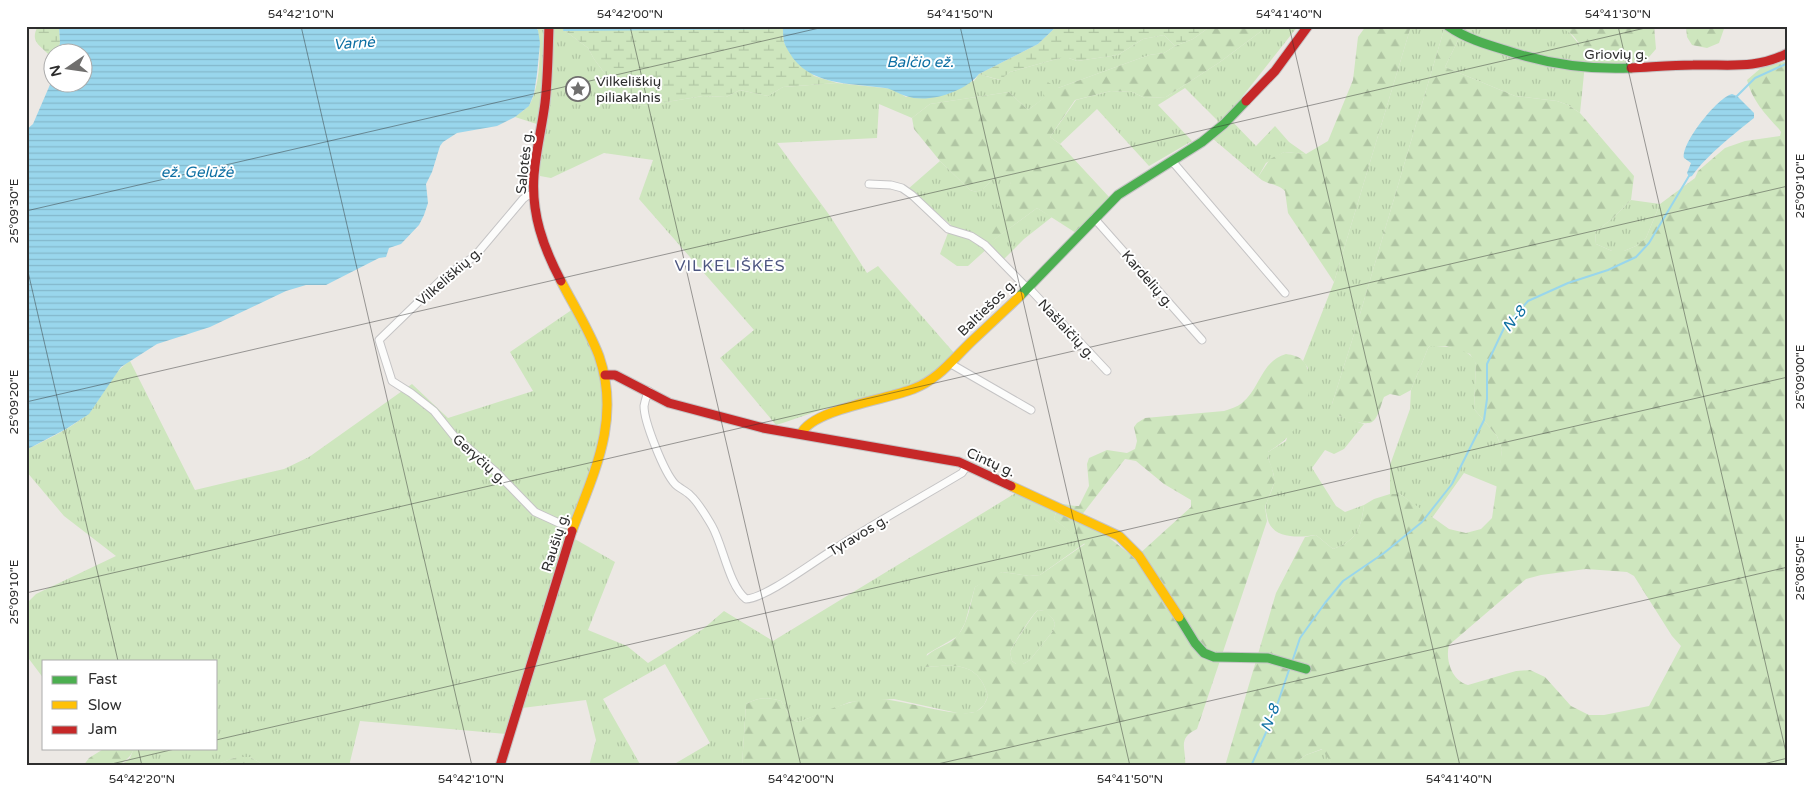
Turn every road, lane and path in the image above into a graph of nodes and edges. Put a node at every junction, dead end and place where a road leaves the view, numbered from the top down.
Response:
1 (549, 26) edge
2 (1308, 26) edge
3 (1448, 26) edge
4 (1788, 53) edge
5 (1172, 161) junction
6 (869, 184) dead end
7 (533, 194) junction
8 (1094, 218) junction
9 (1027, 287) junction
10 (1284, 293) dead end
11 (1202, 340) dead end
12 (951, 364) junction
13 (1107, 371) dead end
14 (605, 376) junction
15 (392, 381) joint
16 (649, 391) junction
17 (1031, 410) dead end
18 (801, 434) junction
19 (966, 466) junction
20 (574, 526) junction
21 (1306, 669) dead end
22 (500, 766) edge

1 - 7 street, Salotės g.
2 - 5 street, Baltiešos g.
3 - 4 street, Griovių g.
5 - 8 street, Baltiešos g.
5 - 10 street
6 - 9 street, Našlaičių g.
7 - 14 street, Salotės g.
7 - 15 street, Vilkeliškių g.
8 - 9 street, Baltiešos g.
8 - 11 street, Kardelių g.
9 - 12 street, Baltiešos g.
9 - 13 street, Našlaičių g.
12 - 17 street
12 - 18 street, Baltiešos g.
14 - 16 street, Cintų g.
14 - 20 street, Raušių g.
15 - 20 street, Geryčių g.
16 - 18 street, Cintų g.
16 - 19 street, Tyravos g.
18 - 19 street, Cintų g.
19 - 21 street, Cintų g.
20 - 22 street, Raušių g.

